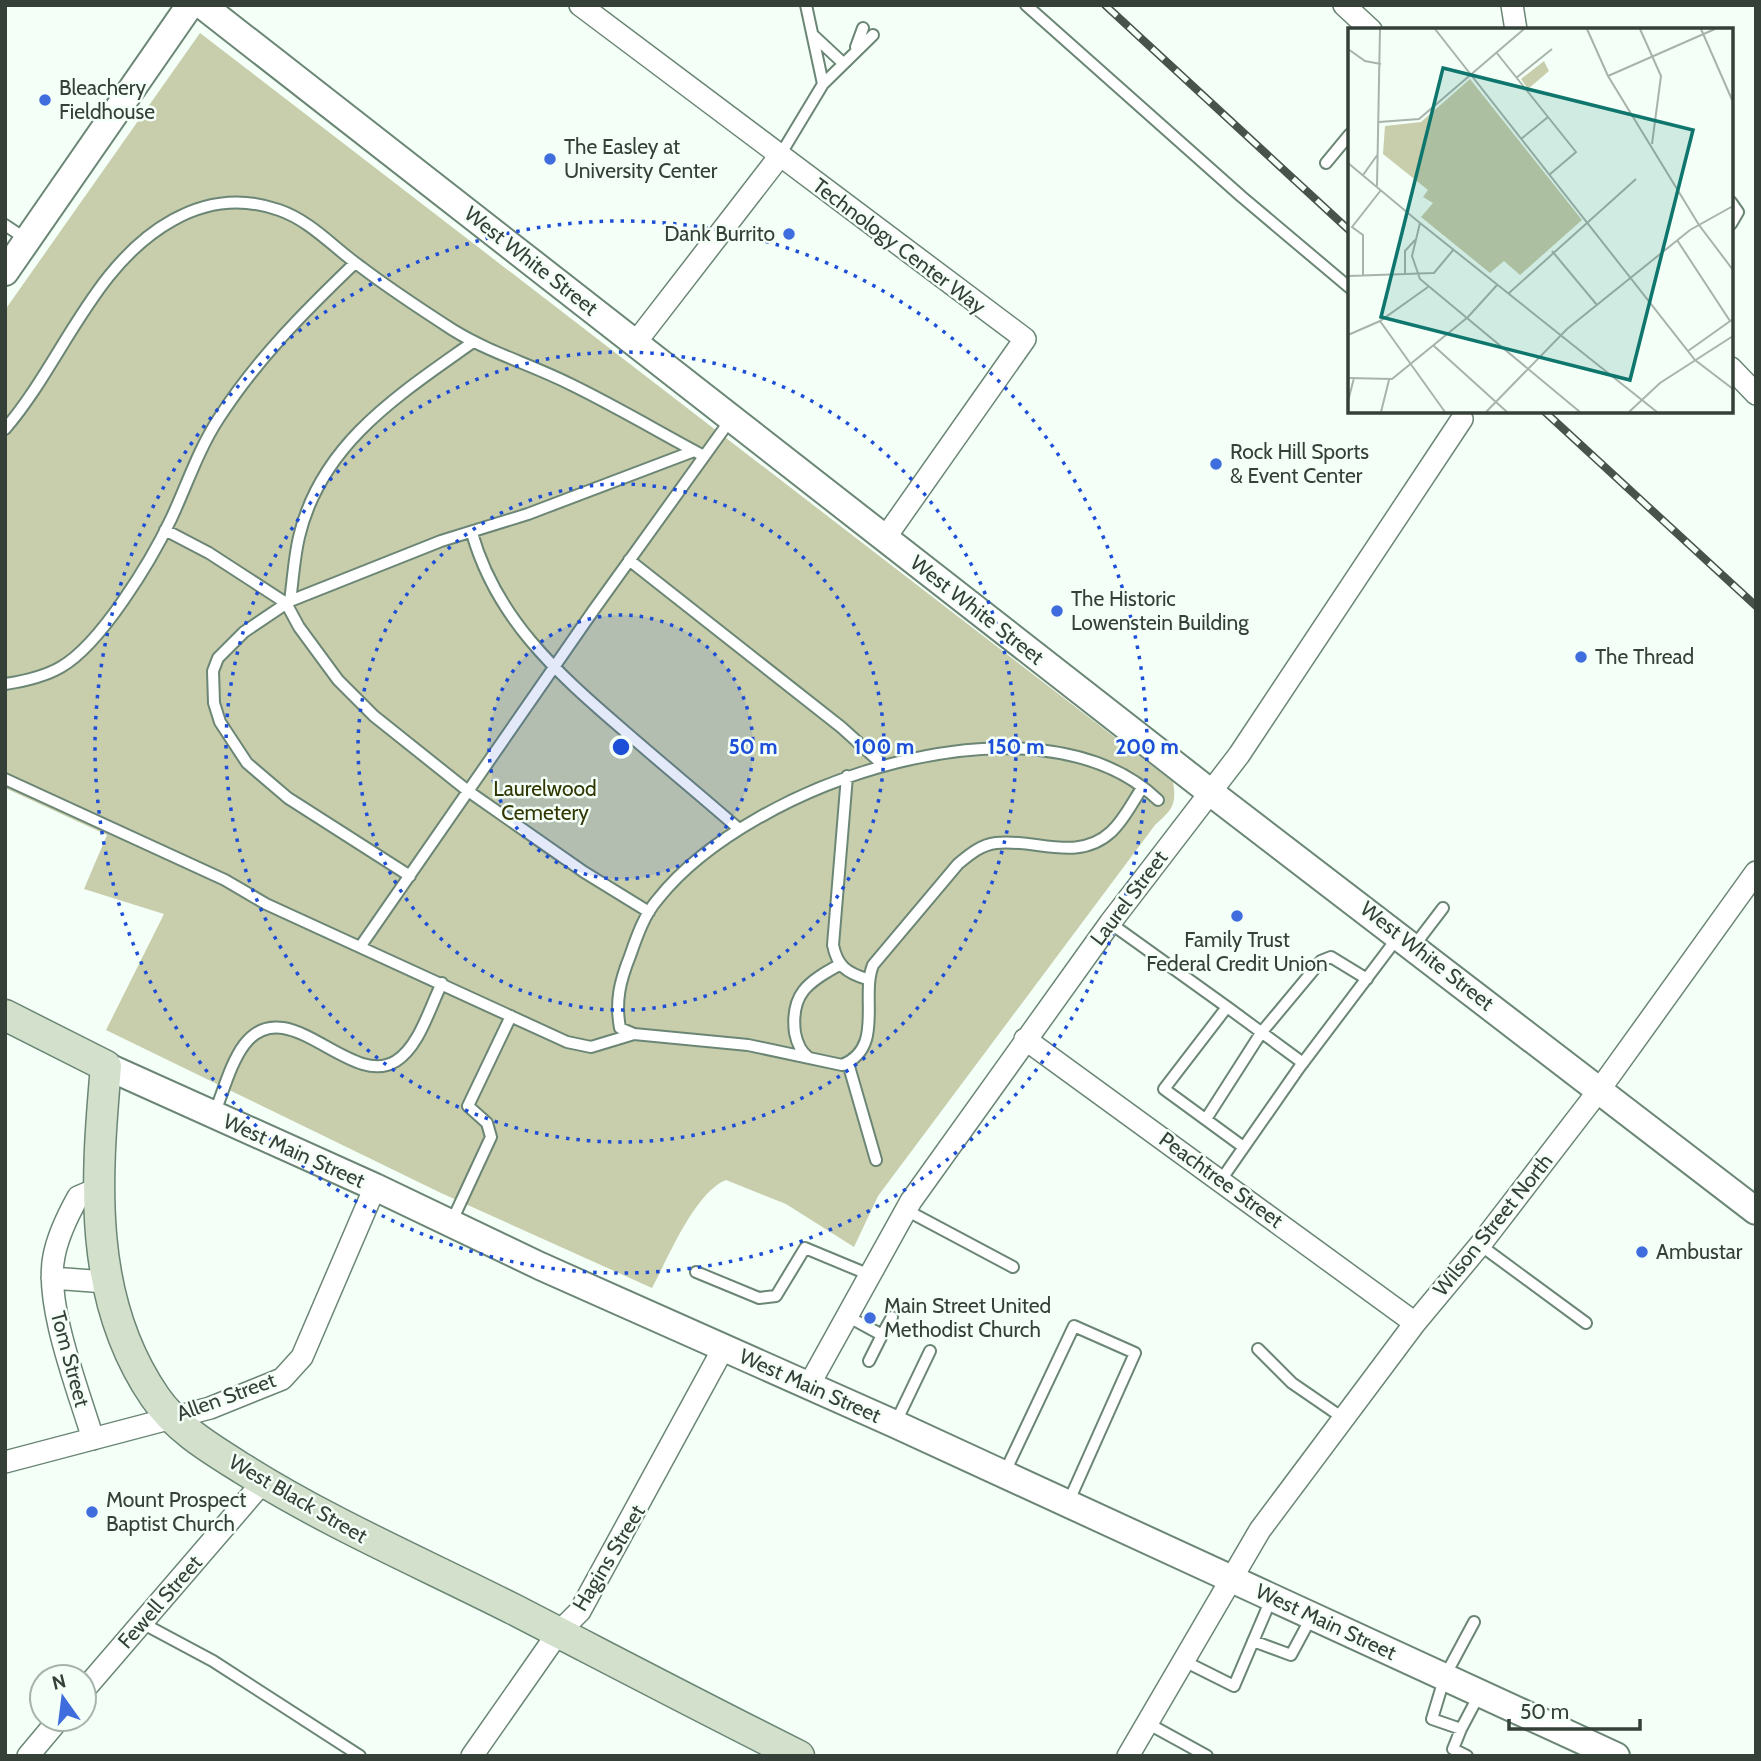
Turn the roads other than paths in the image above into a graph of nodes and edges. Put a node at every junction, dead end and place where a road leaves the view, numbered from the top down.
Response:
1 (190, 5) edge
2 (202, 5) edge
3 (580, 5) edge
4 (806, 5) edge
5 (1026, 5) edge
6 (1344, 5) edge
7 (1512, 5) edge
8 (1369, 28) edge
9 (1516, 28) edge
10 (868, 32) dead end
11 (814, 36) junction
12 (843, 63) junction
13 (823, 84) junction
14 (1348, 136) edge
15 (779, 157) junction
16 (1326, 163) dead end
17 (1733, 205) edge
18 (1733, 221) edge
19 (5, 225) edge
20 (27, 240) junction
21 (355, 263) junction
22 (5, 272) edge
23 (1348, 286) edge
24 (473, 342) junction
25 (636, 342) junction
26 (1733, 370) edge
27 (1756, 394) edge
28 (1462, 415) edge
29 (732, 418) junction
30 (5, 429) edge
31 (698, 453) junction
32 (164, 530) junction
33 (472, 533) junction
34 (884, 538) junction
35 (629, 560) junction
36 (288, 602) junction
37 (553, 668) junction
38 (5, 684) edge
39 (882, 764) junction
40 (847, 776) junction
41 (5, 779) edge
42 (1142, 788) junction
43 (468, 791) junction
44 (1210, 792) junction
45 (1158, 800) dead end
46 (738, 829) junction
47 (1756, 872) edge
48 (410, 876) junction
49 (1443, 908) dead end
50 (649, 912) junction
51 (1110, 923) junction
52 (1407, 941) junction
53 (360, 947) junction
54 (839, 965) junction
55 (867, 979) junction
56 (1367, 979) junction
57 (442, 983) junction
58 (1227, 1007) junction
59 (511, 1016) junction
60 (6, 1018) edge
61 (1261, 1033) junction
62 (634, 1034) junction
63 (1025, 1039) junction
64 (810, 1059) junction
65 (848, 1063) junction
66 (1303, 1063) junction
67 (106, 1066) junction
68 (1600, 1089) junction
69 (214, 1115) junction
70 (1206, 1119) junction
71 (1242, 1146) junction
72 (876, 1160) dead end
73 (1220, 1180) junction
74 (374, 1187) junction
75 (99, 1188) junction
76 (906, 1210) junction
77 (1756, 1211) edge
78 (451, 1223) junction
79 (1480, 1245) junction
80 (1013, 1267) dead end
81 (696, 1272) dead end
82 (870, 1275) junction
83 (52, 1278) junction
84 (106, 1282) junction
85 (847, 1316) junction
86 (892, 1317) dead end
87 (1415, 1323) junction
88 (1586, 1323) dead end
89 (882, 1335) junction
90 (724, 1347) junction
91 (1258, 1349) dead end
92 (930, 1351) dead end
93 (869, 1362) dead end
94 (809, 1385) junction
95 (172, 1418) junction
96 (1343, 1418) junction
97 (895, 1424) junction
98 (93, 1439) junction
99 (5, 1462) edge
100 (1004, 1474) junction
101 (263, 1482) junction
102 (1068, 1503) junction
103 (1230, 1578) junction
104 (1272, 1597) junction
105 (1312, 1615) junction
106 (1474, 1622) dead end
107 (142, 1623) junction
108 (558, 1633) junction
109 (1253, 1641) junction
110 (1182, 1660) junction
111 (98, 1674) edge
112 (1445, 1676) junction
113 (1480, 1693) junction
114 (1147, 1723) junction
115 (1461, 1729) junction
116 (47, 1733) edge
117 (780, 1752) edge
118 (28, 1756) edge
119 (360, 1756) edge
120 (472, 1756) edge
121 (1128, 1756) edge
122 (1207, 1756) edge
123 (1467, 1756) edge
124 (1616, 1756) edge

1 - 20 street
2 - 25 street, West White Street
3 - 15 street, Technology Center Way
4 - 11 lane
5 - 23 lane
6 - 8 street
7 - 9 street
10 - 12 lane
11 - 12 lane
11 - 13 lane
12 - 13 lane
13 - 15 lane
14 - 16 lane
15 - 25 street
15 - 34 street, Technology Center Way
17 - 18 lane
19 - 20 lane
20 - 22 street
21 - 24 lane
21 - 30 lane
21 - 32 lane
24 - 31 lane
24 - 36 lane
25 - 29 street, West White Street
26 - 27 street
28 - 44 street, Laurel Street
29 - 31 lane
29 - 34 street, West White Street
31 - 33 lane
31 - 35 lane
32 - 36 lane
32 - 38 lane
33 - 36 lane
33 - 37 lane
34 - 44 street, West White Street
35 - 37 lane
35 - 39 lane
36 - 43 lane
36 - 48 lane
37 - 43 lane
37 - 46 lane
39 - 40 lane
39 - 42 lane
40 - 46 lane
40 - 54 lane
41 - 53 lane
42 - 45 lane
42 - 55 lane
43 - 48 lane
43 - 50 lane
44 - 51 street, Laurel Street
44 - 52 street, West White Street
46 - 50 lane
47 - 68 street, Wilson Street North
48 - 53 lane
49 - 52 lane
50 - 62 lane
51 - 58 lane
51 - 63 street, Laurel Street
52 - 56 lane
52 - 68 street, West White Street
53 - 57 lane
54 - 55 lane
54 - 64 lane
55 - 65 lane
56 - 61 lane
56 - 66 lane
57 - 59 lane
57 - 69 lane
58 - 61 lane
58 - 70 lane
59 - 62 lane
59 - 78 lane
60 - 67 main road, West Main Street
61 - 66 lane
61 - 70 lane
62 - 64 lane
63 - 73 street, Peachtree Street
63 - 76 street, Laurel Street
64 - 65 lane
65 - 72 lane
66 - 71 lane
67 - 69 street, West Main Street
67 - 75 main road, West Black Street
68 - 77 street, West White Street
68 - 79 street, Wilson Street North
69 - 74 street, West Main Street
70 - 71 lane
71 - 73 lane
73 - 87 street, Peachtree Street
74 - 78 street, West Main Street
74 - 95 street, Allen Street
75 - 83 street, Tom Street
75 - 84 main road, West Black Street
76 - 80 lane
76 - 82 street, Laurel Street
78 - 90 street, West Main Street
79 - 87 street, Wilson Street North
79 - 88 lane
81 - 82 lane
82 - 85 street, Laurel Street
83 - 84 street, Tom Street
83 - 98 street, Tom Street
84 - 95 main road, West Black Street
85 - 89 lane
85 - 94 street, Laurel Street
86 - 89 lane
87 - 96 street, Wilson Street North
89 - 93 lane
90 - 94 street, West Main Street
90 - 108 street, Hagins Street
91 - 96 lane
92 - 97 lane
94 - 97 street, West Main Street
95 - 98 street, Allen Street
95 - 101 main road, West Black Street
96 - 103 street, Wilson Street North
97 - 100 street, West Main Street
98 - 99 street, Allen Street
100 - 102 street, West Main Street
100 - 102 lane
101 - 107 street, Fewell Street
101 - 108 main road, West Black Street
102 - 103 street, West Main Street
103 - 104 street, West Main Street
103 - 110 street, Wilson Street North
104 - 105 street, West Main Street
104 - 109 lane
105 - 109 lane
105 - 112 street, West Main Street
106 - 112 lane
107 - 111 street, Fewell Street
107 - 119 lane
108 - 117 main road, West Black Street
108 - 120 street, Hagins Street
109 - 110 lane
110 - 114 street, Wilson Street North
112 - 113 street, West Main Street
112 - 115 lane
113 - 115 lane
113 - 124 street, West Main Street
114 - 121 street, Wilson Street North
114 - 122 lane
115 - 123 lane
116 - 118 street

